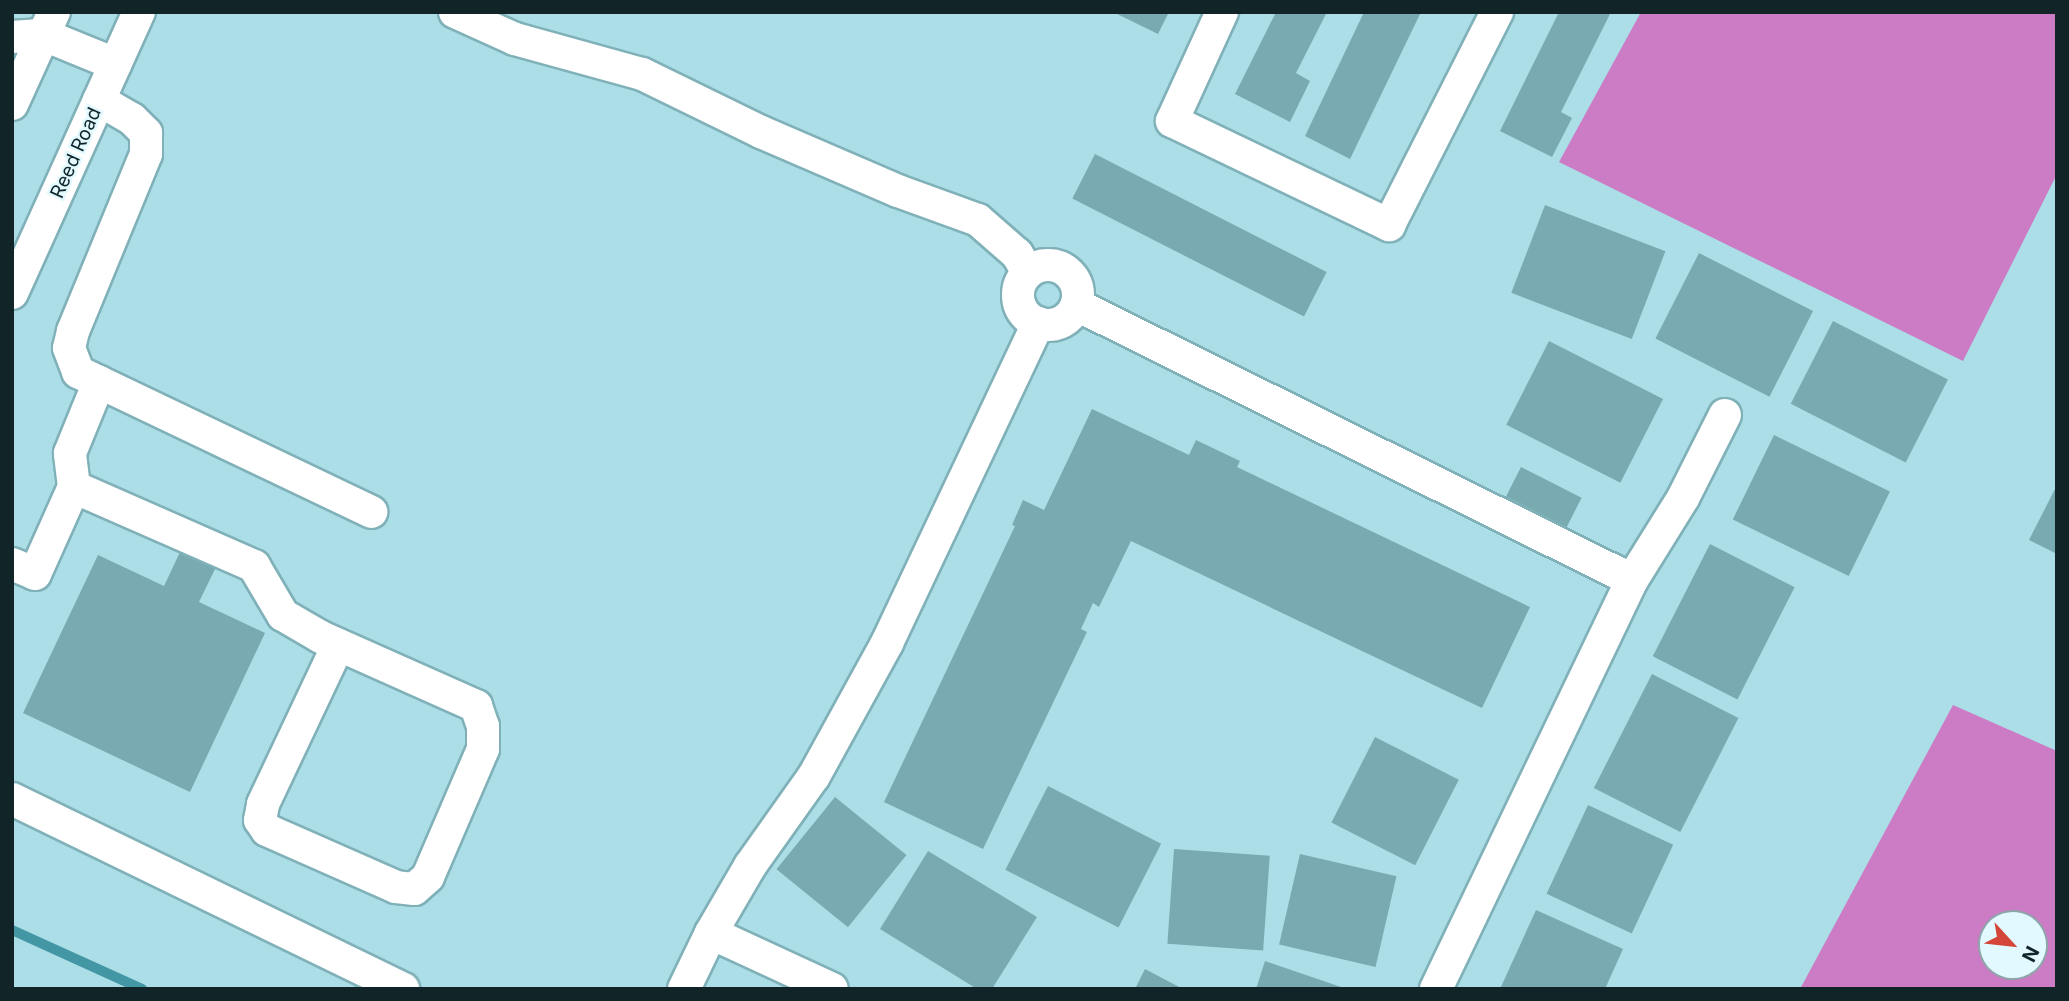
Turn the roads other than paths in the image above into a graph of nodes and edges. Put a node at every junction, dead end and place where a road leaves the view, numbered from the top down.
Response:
1 (139, 12) edge
2 (456, 12) edge
3 (1223, 12) edge
4 (1497, 12) edge
5 (41, 20) edge
6 (12, 37) edge
7 (115, 64) junction
8 (100, 100) junction
9 (12, 104) edge
10 (1028, 272) junction
11 (12, 293) edge
12 (1077, 305) junction
13 (1038, 323) junction
14 (99, 382) junction
15 (1725, 415) dead end
16 (74, 487) junction
17 (371, 512) dead end
18 (12, 564) edge
19 (1632, 580) junction
20 (338, 645) junction
21 (12, 799) edge
22 (711, 933) junction
23 (403, 989) edge
24 (684, 989) edge
25 (832, 989) edge
26 (1436, 989) edge

1 - 7 street, Reed Road
2 - 10 street
3 - 4 street
5 - 6 street
5 - 7 street
5 - 9 street
7 - 8 street, Reed Road
8 - 11 street, Reed Road
8 - 14 street
10 - 12 street
10 - 13 street
12 - 13 street
12 - 19 street
13 - 22 street
14 - 16 street
14 - 17 street
15 - 19 street
16 - 18 street
16 - 20 street
19 - 26 street
20 - 20 street
21 - 23 street
22 - 24 street
22 - 25 street

